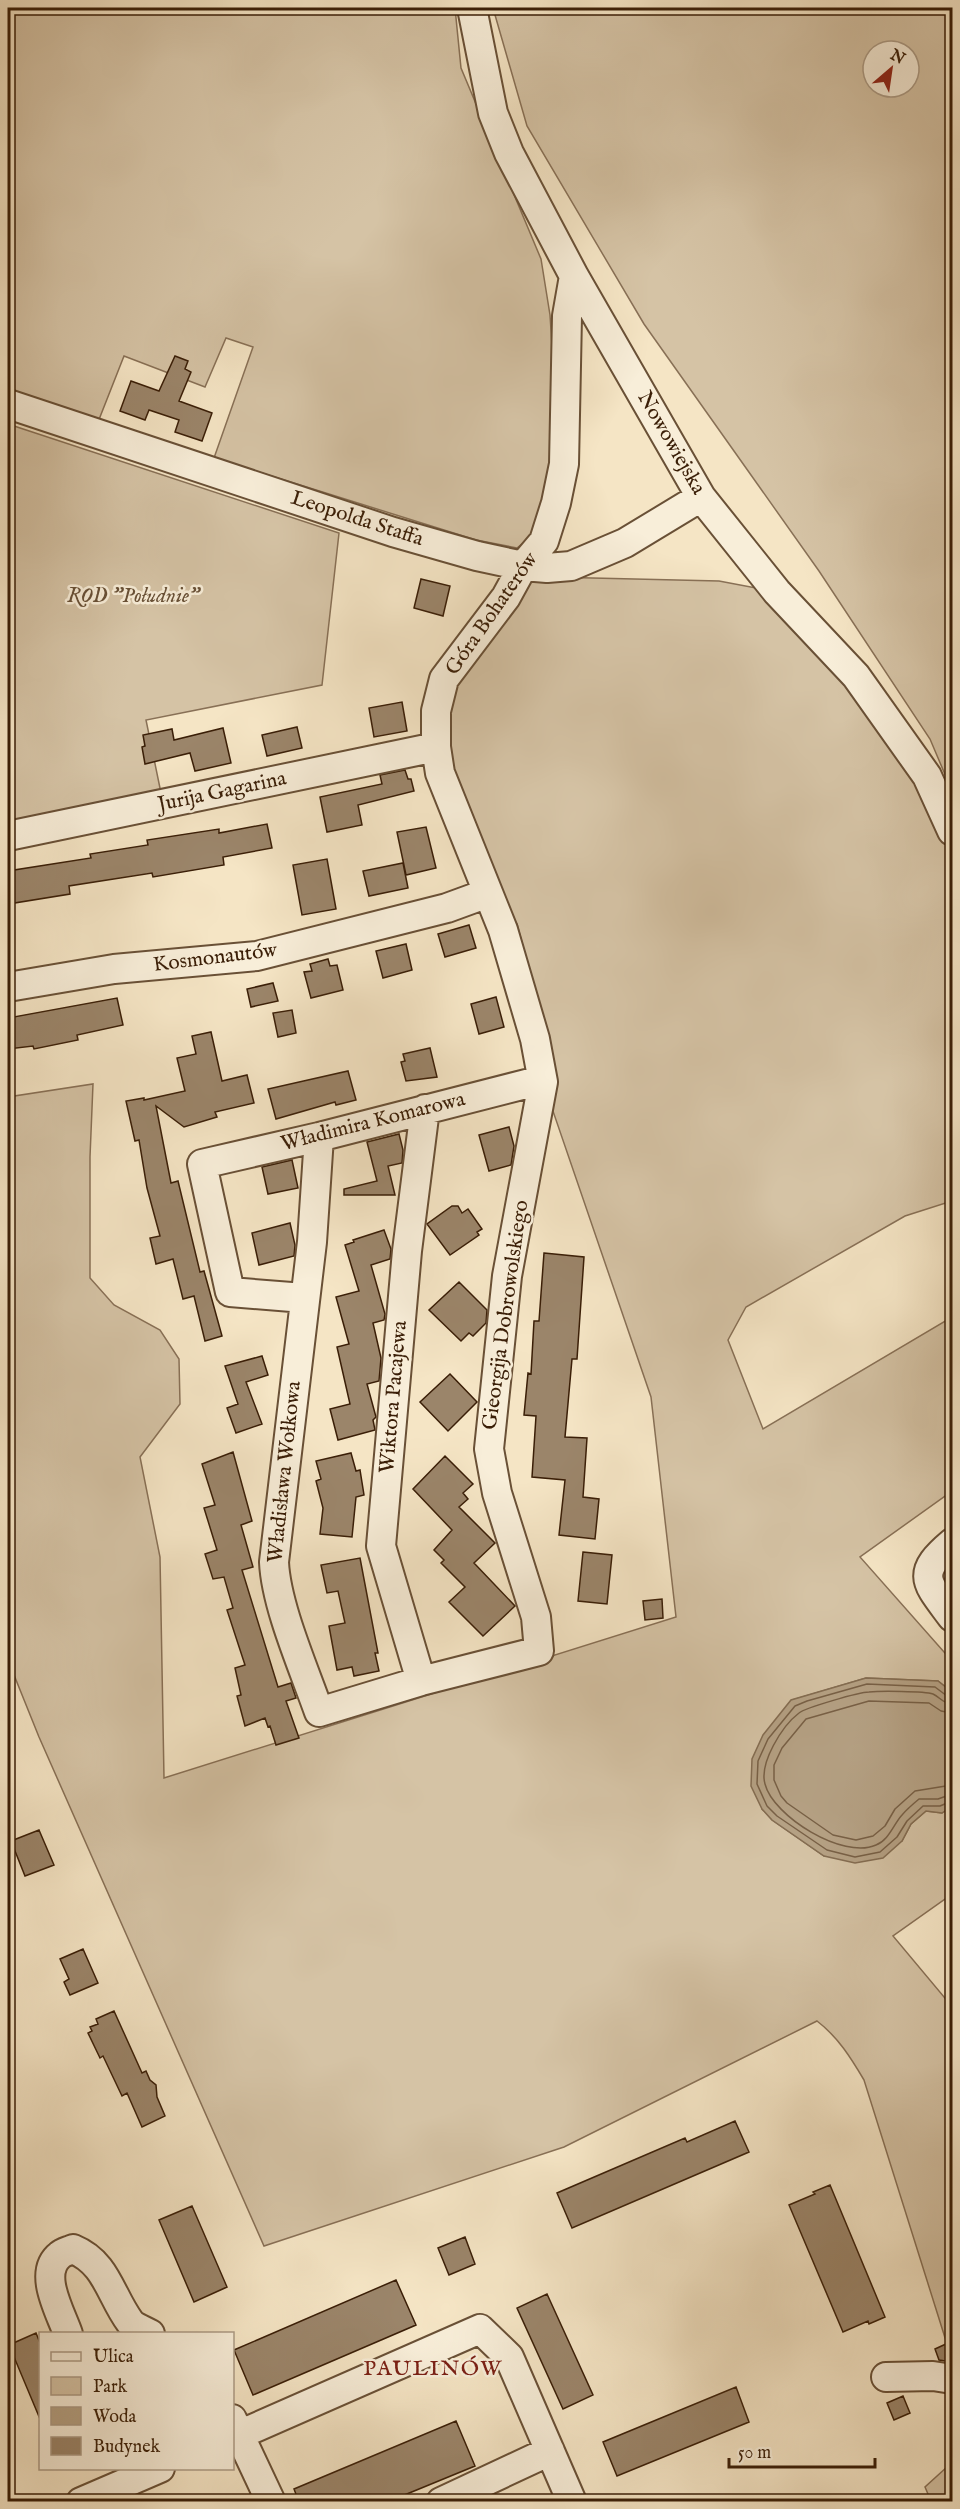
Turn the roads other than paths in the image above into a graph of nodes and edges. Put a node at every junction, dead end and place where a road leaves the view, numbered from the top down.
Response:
1 (472, 8) edge
2 (574, 276) junction
3 (8, 404) edge
4 (701, 497) junction
5 (523, 566) junction
6 (436, 747) junction
7 (952, 831) edge
8 (8, 836) edge
9 (488, 893) junction
10 (8, 987) edge
11 (543, 1082) junction
12 (424, 1109) junction
13 (319, 1137) junction
14 (304, 1298) junction
15 (952, 1543) edge
16 (952, 1617) edge
17 (422, 1681) junction
18 (67, 2332) edge
19 (146, 2332) edge
20 (886, 2377) dead end
21 (952, 2379) edge
22 (235, 2430) edge
23 (550, 2451) junction
24 (158, 2470) edge
25 (81, 2502) edge
26 (271, 2502) edge
27 (441, 2502) edge
28 (572, 2502) edge

1 - 2 street, Nowowiejska
2 - 4 street, Nowowiejska
2 - 5 street, Góra Bohaterów
3 - 5 street, Leopolda Staffa
4 - 5 street, Leopolda Staffa
4 - 7 street, Nowowiejska
5 - 6 street, Góra Bohaterów
6 - 8 street, Jurija Gagarina
6 - 9 street, Góra Bohaterów
9 - 10 street, Kosmonautów
9 - 11 street, Góra Bohaterów
11 - 12 street, Władimira Komarowa
11 - 17 street, Gieorgija Dobrowolskiego
12 - 13 street, Władimira Komarowa
12 - 17 street, Wiktora Pacajewa
13 - 14 street, Władisława Wołkowa
13 - 14 street, Władimira Komarowa
14 - 17 street, Władisława Wołkowa
15 - 16 street
18 - 19 street
20 - 21 street
22 - 23 street
22 - 26 street
23 - 27 street
23 - 28 street
24 - 25 street

